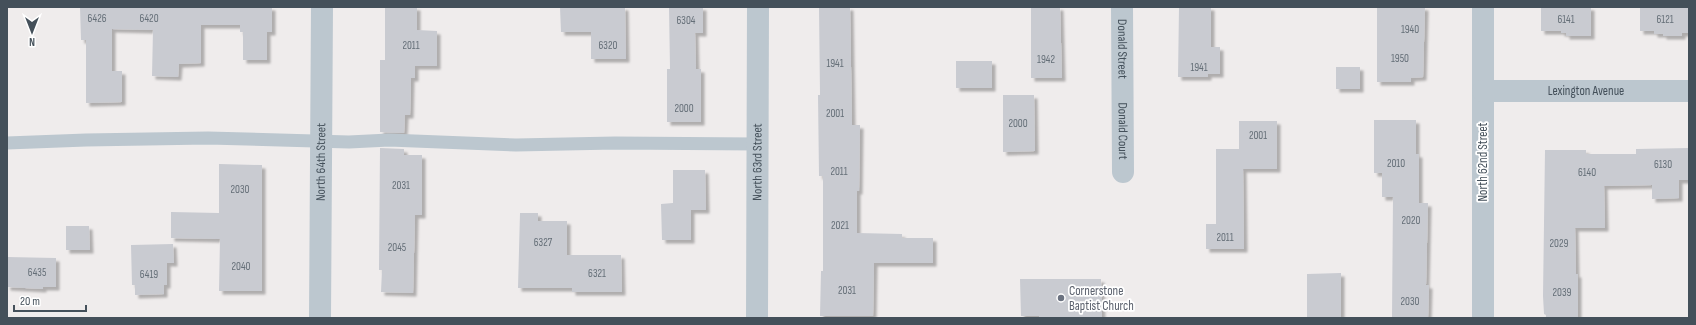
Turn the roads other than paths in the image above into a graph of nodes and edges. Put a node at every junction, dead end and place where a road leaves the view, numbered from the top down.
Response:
1 (322, 7) edge
2 (758, 7) edge
3 (1122, 7) edge
4 (1483, 7) edge
5 (1123, 91) joint
6 (1483, 91) junction
7 (1689, 91) edge
8 (320, 141) junction
9 (7, 143) edge
10 (757, 144) junction
11 (1123, 172) dead end
12 (320, 318) edge
13 (757, 318) edge
14 (1483, 318) edge

1 - 8 street, North 64th Street
2 - 10 street, North 63rd Street
3 - 5 street, Donald Street
4 - 6 street, North 62nd Street
5 - 11 street, Donald Court
6 - 7 street, Lexington Avenue
6 - 14 street, North 62nd Street
8 - 9 lane
8 - 10 lane
8 - 12 street, North 64th Street
10 - 13 street, North 63rd Street

